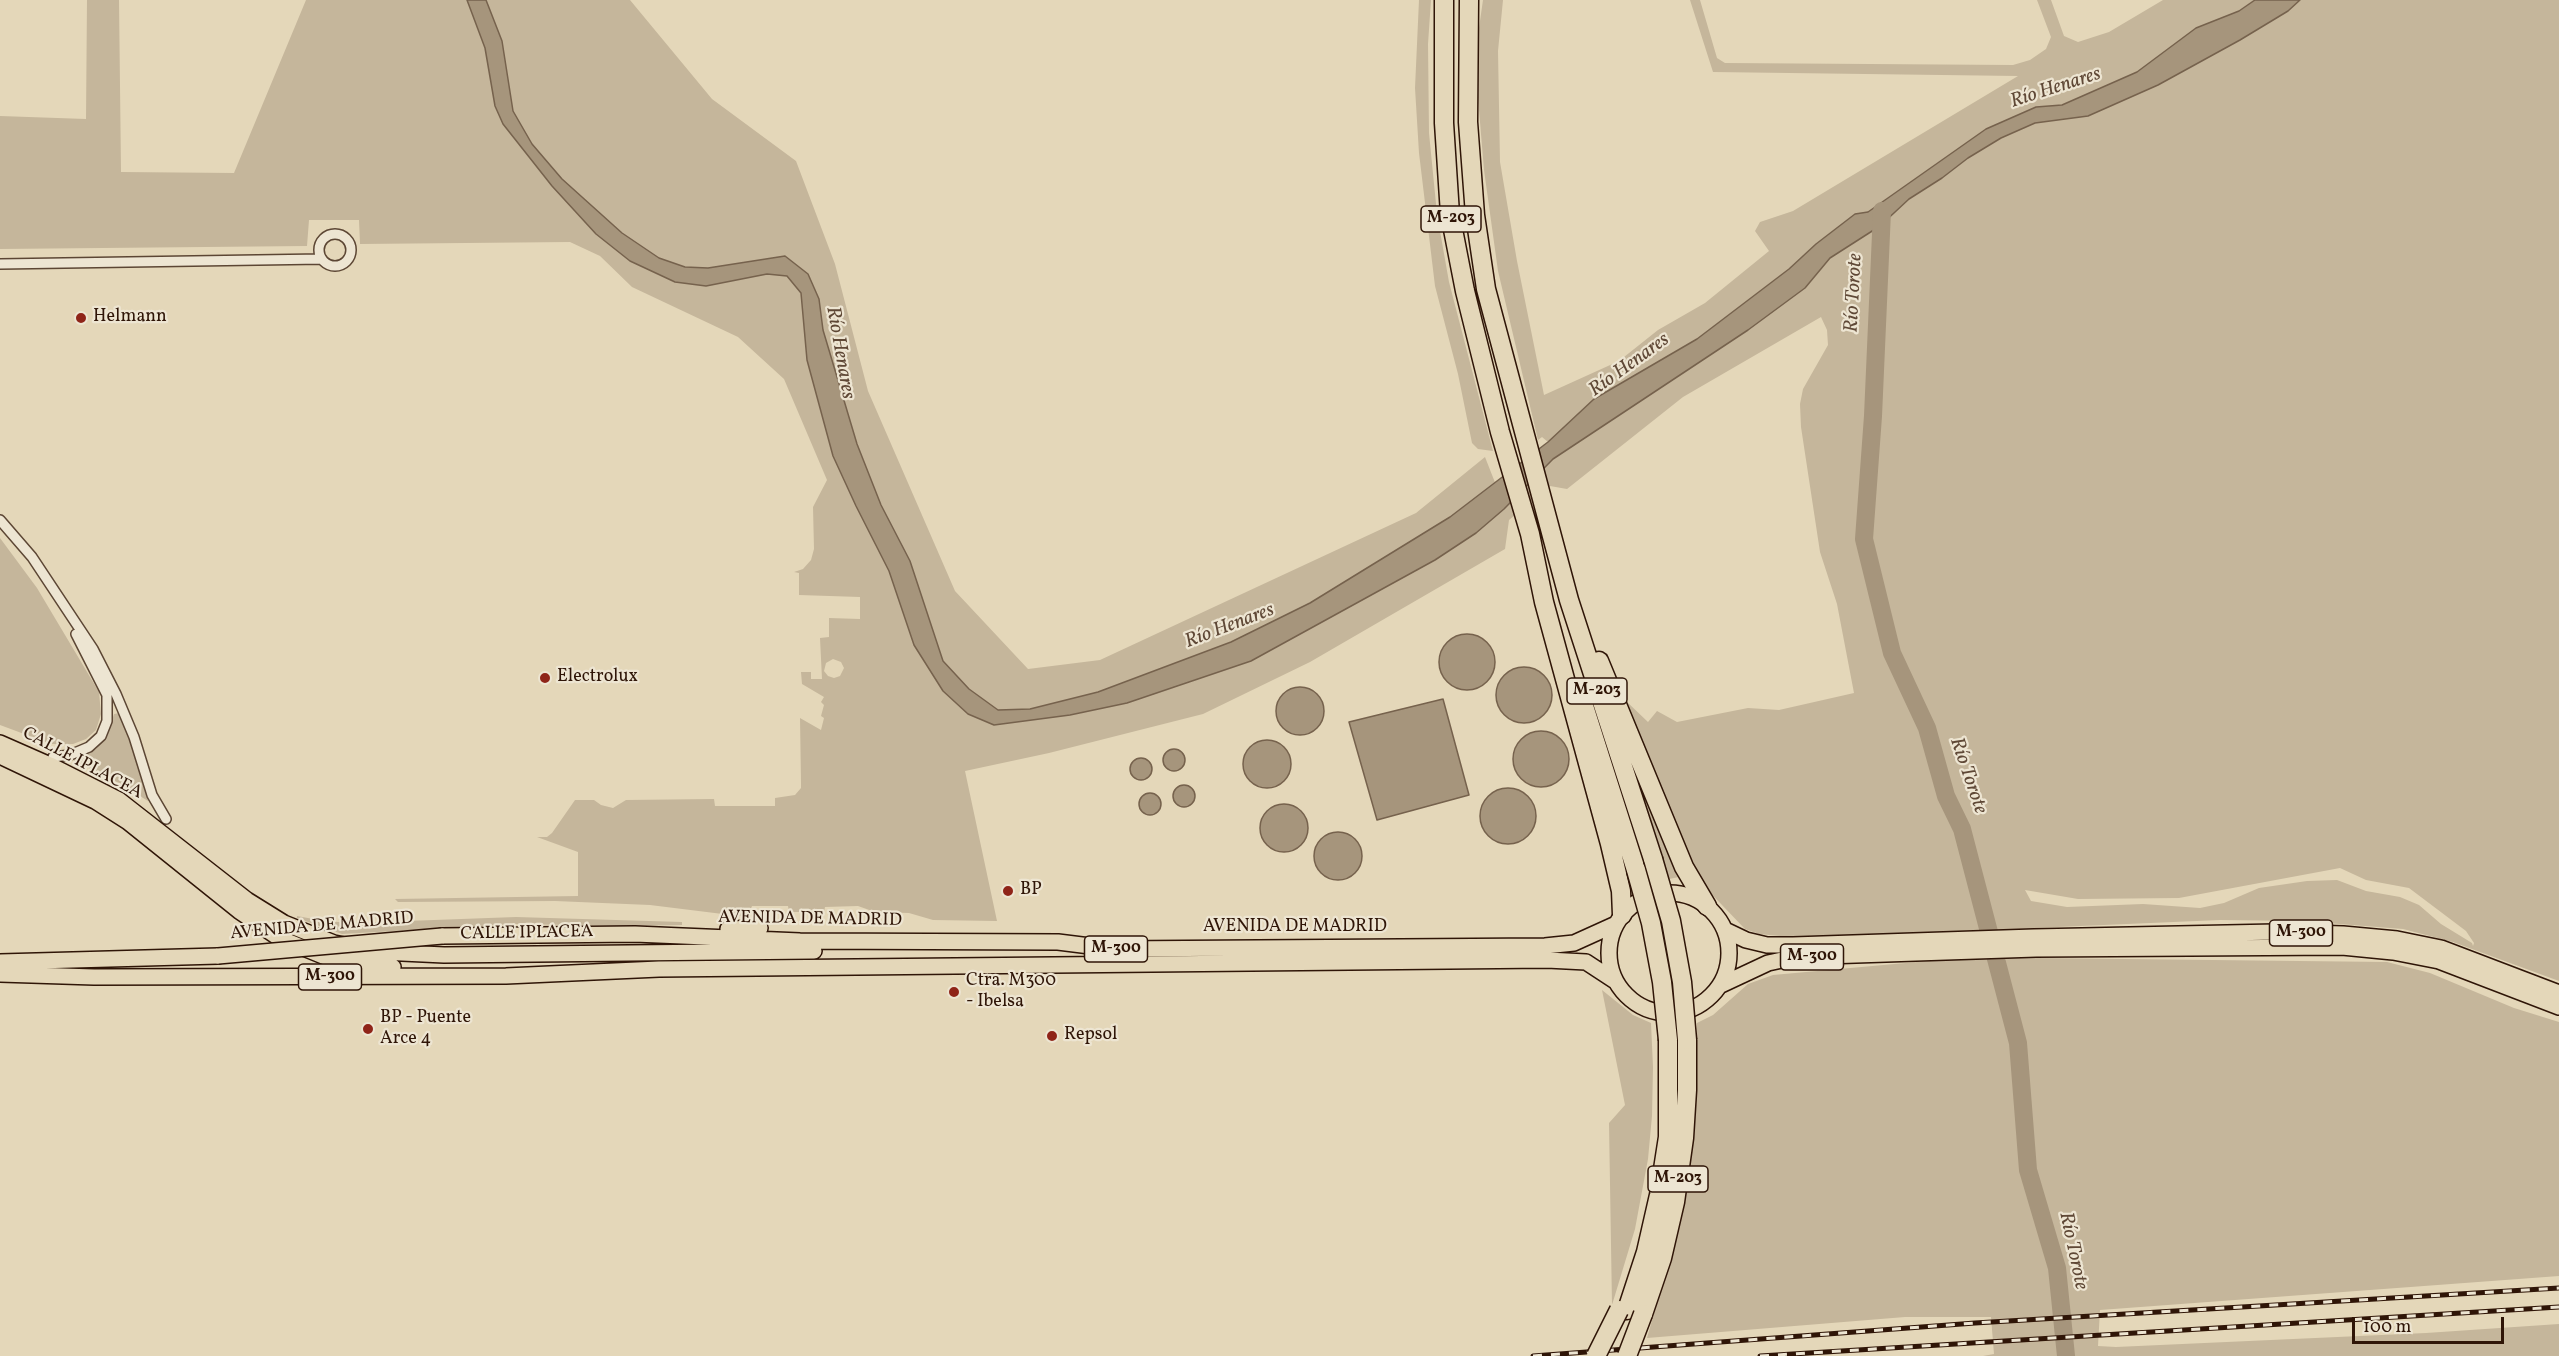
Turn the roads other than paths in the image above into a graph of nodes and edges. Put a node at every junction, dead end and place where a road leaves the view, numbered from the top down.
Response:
1 (1444, 0) edge
2 (1469, 0) edge
3 (322, 259) dead end
4 (0, 264) edge
5 (0, 520) edge
6 (1532, 540) junction
7 (1556, 546) junction
8 (59, 600) junction
9 (0, 743) edge
10 (0, 756) edge
11 (53, 757) dead end
12 (166, 819) dead end
13 (1707, 906) junction
14 (1619, 919) junction
15 (760, 928) dead end
16 (1725, 930) junction
17 (635, 934) junction
18 (2035, 943) junction
19 (1908, 947) junction
20 (1114, 949) junction
21 (0, 962) edge
22 (659, 969) junction
23 (0, 974) edge
24 (1615, 981) junction
25 (1721, 985) junction
26 (2559, 993) edge
27 (2559, 1007) edge
28 (1630, 1311) junction
29 (1596, 1356) edge
30 (1606, 1356) edge
31 (1627, 1356) edge

1 - 6 highway, M-203
2 - 7 highway, M-203
3 - 4 street
5 - 8 street
6 - 14 highway, M-203
6 - 28 highway, M-203, bridge
7 - 13 highway
7 - 28 highway, M-203, bridge
8 - 11 street
8 - 12 street
9 - 20 main road, CALLE IPLACEA
10 - 22 main road, CALLE IPLACEA
13 - 14 main road, M-300
13 - 16 main road, M-300
14 - 20 main road, AVENIDA DE MADRID / M-300
14 - 24 main road
15 - 17 main road
16 - 19 main road, M-300
16 - 25 main road, M-300
17 - 20 main road, AVENIDA DE MADRID / M-300
17 - 21 main road, AVENIDA DE MADRID / M-300, bridge
18 - 19 main road, M-300
18 - 26 main road, M-300
18 - 27 main road, M-300
19 - 25 main road, M-300
22 - 23 main road, AVENIDA DE MADRID / M-300
22 - 24 main road, AVENIDA DE MADRID / M-300
24 - 25 main road, M-300
28 - 29 highway, bridge
28 - 30 highway
28 - 31 highway, M-203, bridge

